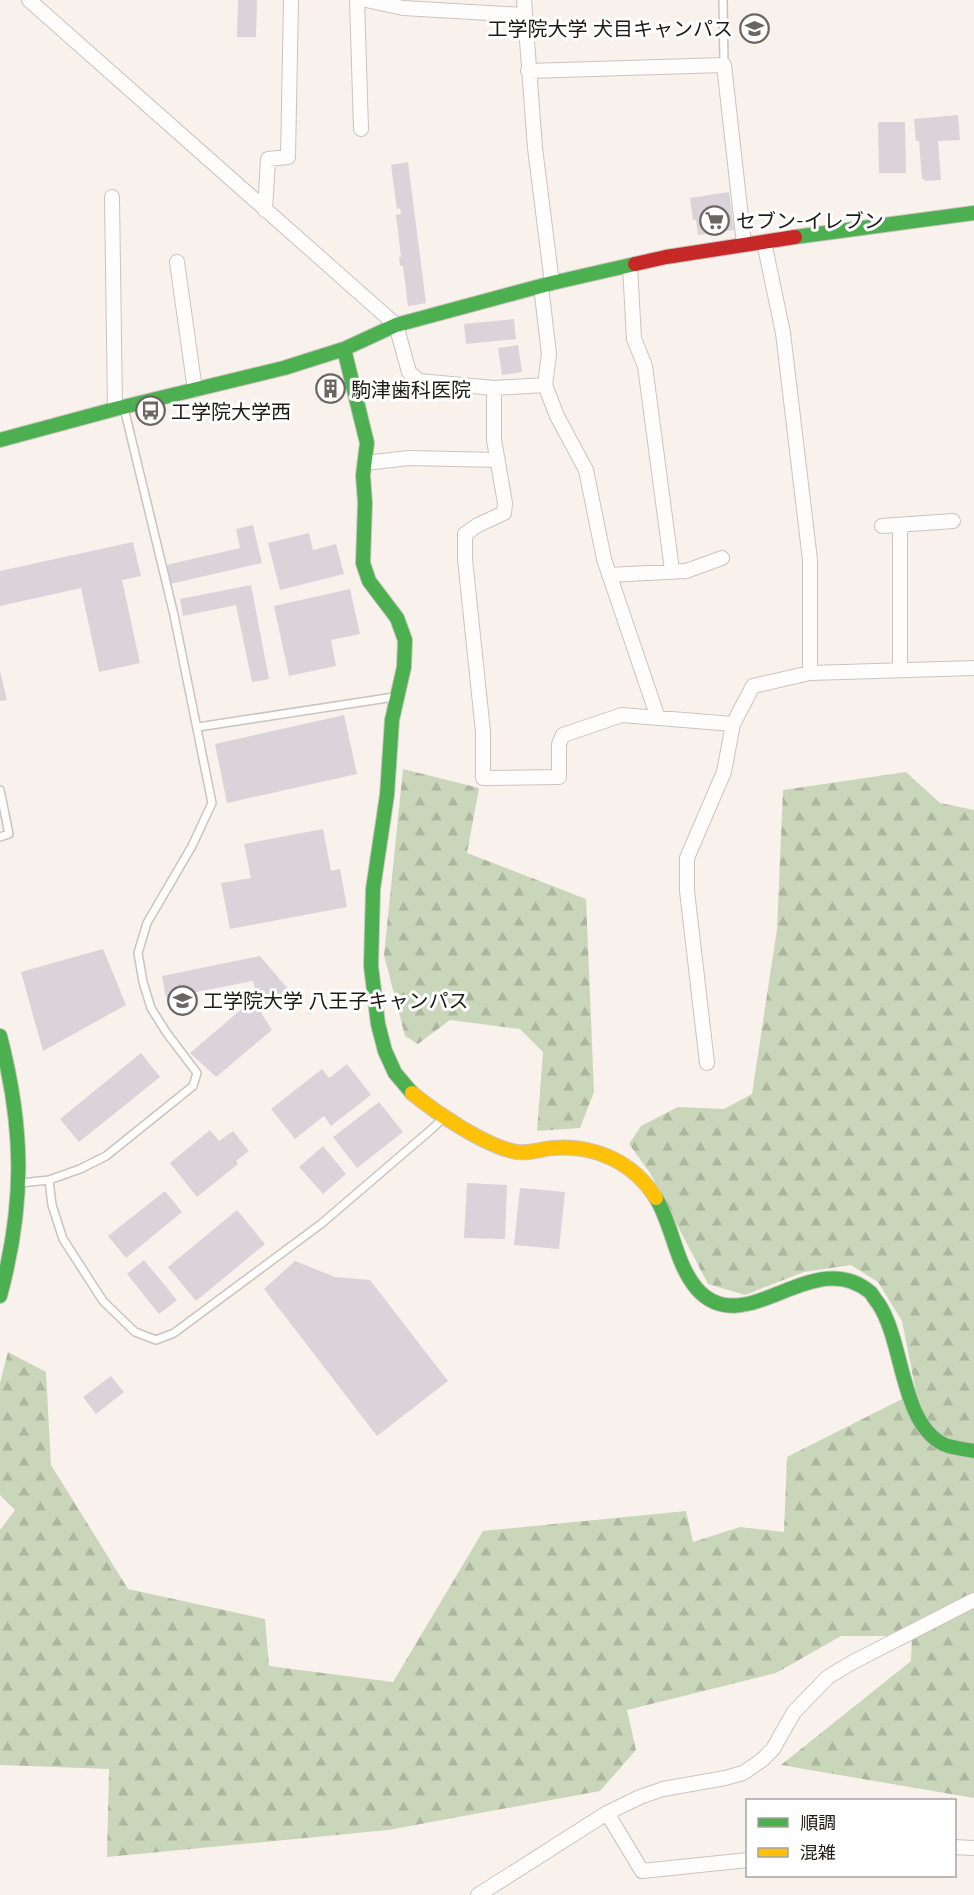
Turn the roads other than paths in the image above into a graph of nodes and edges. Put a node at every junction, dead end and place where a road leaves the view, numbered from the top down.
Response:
1 (29, 0) edge
2 (291, 0) edge
3 (357, 0) edge
4 (366, 0) edge
5 (524, 0) edge
6 (723, 0) edge
7 (524, 15) junction
8 (724, 66) junction
9 (528, 70) junction
10 (361, 129) dead end
11 (112, 197) dead end
12 (265, 210) junction
13 (974, 213) edge
14 (764, 242) junction
15 (744, 244) junction
16 (177, 262) dead end
17 (630, 266) junction
18 (546, 285) junction
19 (396, 325) junction
20 (344, 349) junction
21 (545, 385) junction
22 (494, 388) junction
23 (195, 390) junction
24 (120, 408) junction
25 (0, 440) edge
26 (498, 460) junction
27 (365, 463) junction
28 (953, 521) dead end
29 (900, 525) junction
30 (882, 526) dead end
31 (722, 558) dead end
32 (672, 570) junction
33 (609, 575) junction
34 (974, 668) edge
35 (900, 669) junction
36 (810, 674) junction
37 (396, 697) junction
38 (658, 718) junction
39 (733, 724) junction
40 (198, 727) junction
41 (0, 790) edge
42 (0, 837) edge
43 (0, 1036) edge
44 (707, 1063) dead end
45 (446, 1116) junction
46 (49, 1180) junction
47 (21, 1183) junction
48 (0, 1296) edge
49 (974, 1451) edge
50 (974, 1600) edge
51 (607, 1813) junction
52 (956, 1848) edge
53 (974, 1848) edge
54 (746, 1860) edge
55 (478, 1895) edge

1 - 12 street
2 - 12 street
3 - 10 street
4 - 7 street
5 - 7 street
6 - 8 lane
7 - 9 street
8 - 9 street
8 - 15 street
9 - 18 street
11 - 24 street
12 - 19 street
13 - 14 street
14 - 15 street
14 - 36 street
15 - 17 street
16 - 23 street
17 - 18 street
17 - 32 street
18 - 19 street
18 - 21 street
19 - 20 street
19 - 22 street
20 - 23 street
20 - 27 street
21 - 22 street
21 - 33 street
22 - 26 street
23 - 24 street
24 - 25 street
24 - 40 lane
26 - 27 street
26 - 38 street
27 - 37 street
28 - 29 street
29 - 30 street
29 - 35 street
31 - 32 street
32 - 33 street
33 - 38 street
34 - 35 street
35 - 36 street
36 - 39 street
37 - 40 lane
37 - 45 street
38 - 39 street
39 - 44 street
40 - 46 lane
41 - 42 lane
43 - 47 street
45 - 46 lane
45 - 49 street
46 - 47 lane
47 - 48 street
50 - 51 street
51 - 54 street
51 - 55 street
52 - 53 street

